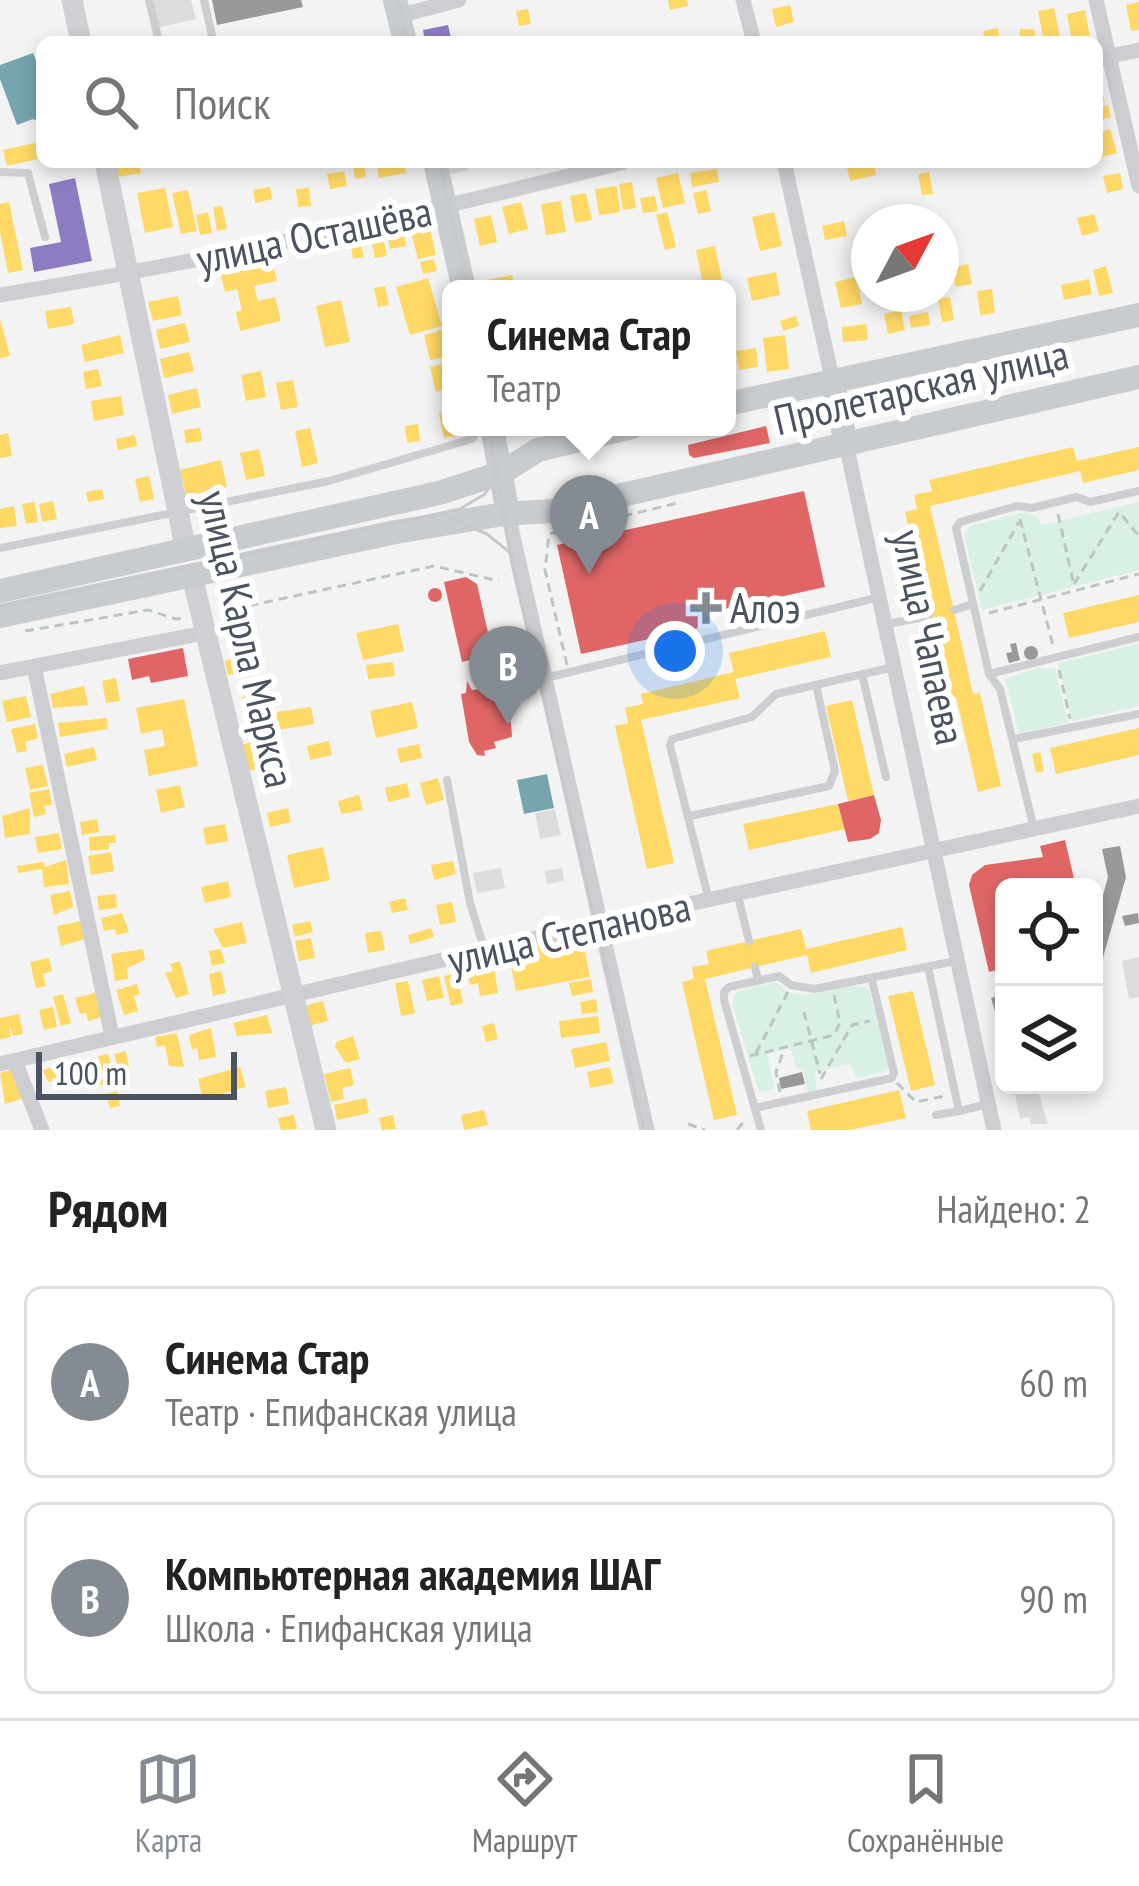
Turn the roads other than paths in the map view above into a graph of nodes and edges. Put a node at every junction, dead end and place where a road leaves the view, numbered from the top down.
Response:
1 (73, 0) edge
2 (149, 0) edge
3 (204, 0) edge
4 (459, 0) edge
5 (742, 0) edge
6 (1096, 0) edge
7 (396, 8) edge
8 (80, 36) edge
9 (158, 36) edge
10 (212, 36) edge
11 (752, 36) edge
12 (1100, 36) edge
13 (1139, 50) edge
14 (1103, 58) edge
15 (1103, 61) edge
16 (106, 168) edge
17 (437, 168) edge
18 (601, 168) edge
19 (785, 168) edge
20 (0, 172) edge
21 (1139, 187) edge
22 (447, 208) junction
23 (45, 237) dead end
24 (128, 274) junction
25 (462, 280) edge
26 (0, 296) edge
27 (1139, 314) edge
28 (1139, 377) edge
29 (832, 378) junction
30 (736, 402) edge
31 (474, 436) edge
32 (494, 436) edge
33 (595, 436) edge
34 (846, 444) junction
35 (501, 473) junction
36 (1139, 491) edge
37 (178, 512) junction
38 (508, 514) junction
39 (0, 548) edge
40 (189, 563) junction
41 (0, 591) edge
42 (880, 597) junction
43 (973, 604) junction
44 (954, 610) dead end
45 (0, 616) edge
46 (928, 616) dead end
47 (886, 624) junction
48 (202, 625) junction
49 (1139, 637) edge
50 (34, 666) junction
51 (896, 667) junction
52 (0, 673) edge
53 (862, 674) junction
54 (989, 674) junction
55 (544, 679) junction
56 (816, 685) junction
57 (1139, 714) edge
58 (1014, 740) junction
59 (886, 777) dead end
60 (447, 780) dead end
61 (1139, 806) edge
62 (690, 816) junction
63 (1034, 829) junction
64 (936, 850) junction
65 (738, 893) junction
66 (709, 900) junction
67 (602, 923) junction
68 (749, 941) dead end
69 (484, 951) junction
70 (958, 961) junction
71 (755, 967) dead end
72 (928, 967) junction
73 (758, 980) junction
74 (872, 980) junction
75 (292, 994) junction
76 (112, 1036) junction
77 (8, 1062) edge
78 (988, 1104) junction
79 (755, 1108) junction
80 (958, 1111) junction
81 (936, 1115) dead end
82 (42, 1130) edge
83 (326, 1130) edge
84 (647, 1130) edge
85 (760, 1130) edge
86 (994, 1130) edge

1 - 8 main road
2 - 9 lane
3 - 10 lane
4 - 7 street
5 - 11 street
6 - 12 street
13 - 14 street
15 - 21 street
16 - 24 main road, улица Карла Маркса
17 - 22 main road
18 - 22 street, улица Осташёва
19 - 29 street, улица Чапаева
20 - 23 lane
22 - 24 street, улица Осташёва
22 - 25 main road
24 - 26 street, улица Осташёва
24 - 37 main road, улица Карла Маркса
27 - 29 main road, Пролетарская улица
28 - 34 main road, Пролетарская улица
29 - 30 main road, Пролетарская улица
29 - 34 main road, улица Чапаева
31 - 37 lane
32 - 35 main road
33 - 35 main road, Пролетарская улица
34 - 38 main road, Пролетарская улица
34 - 42 street, улица Чапаева
35 - 38 main road
35 - 40 main road, Пролетарская улица
36 - 43 lane
37 - 39 lane
37 - 40 main road, улица Карла Маркса
38 - 40 main road, Пролетарская улица
38 - 55 street
40 - 41 main road, Пролетарская улица
40 - 45 main road, Пролетарская улица
40 - 48 main road, улица Карла Маркса
42 - 47 street, улица Чапаева
42 - 55 lane
43 - 44 lane
43 - 54 lane
46 - 47 lane
47 - 51 street, улица Чапаева
48 - 50 street
48 - 75 main road, улица Карла Маркса
49 - 54 lane
50 - 52 street
50 - 76 street
51 - 53 lane
51 - 64 street, улица Чапаева
53 - 56 lane
53 - 59 lane
54 - 58 lane
55 - 67 street
56 - 62 lane
56 - 62 lane
57 - 58 lane
58 - 63 lane
60 - 69 lane
61 - 63 street, улица Степанова
62 - 66 lane
63 - 64 street, улица Степанова
64 - 65 street, улица Степанова
64 - 70 street, улица Чапаева
65 - 66 street, улица Степанова
65 - 68 lane
66 - 67 street, улица Степанова
67 - 69 street, улица Степанова
67 - 84 street
69 - 75 street, улица Степанова
70 - 72 lane
70 - 78 street, улица Чапаева
71 - 73 lane
72 - 74 lane
72 - 80 lane
73 - 74 lane
73 - 79 lane
74 - 79 lane
75 - 76 street, улица Степанова
75 - 83 main road, улица Карла Маркса
76 - 77 street, улица Степанова
77 - 82 street
78 - 80 lane
78 - 86 street, улица Чапаева
79 - 85 lane
80 - 81 lane

